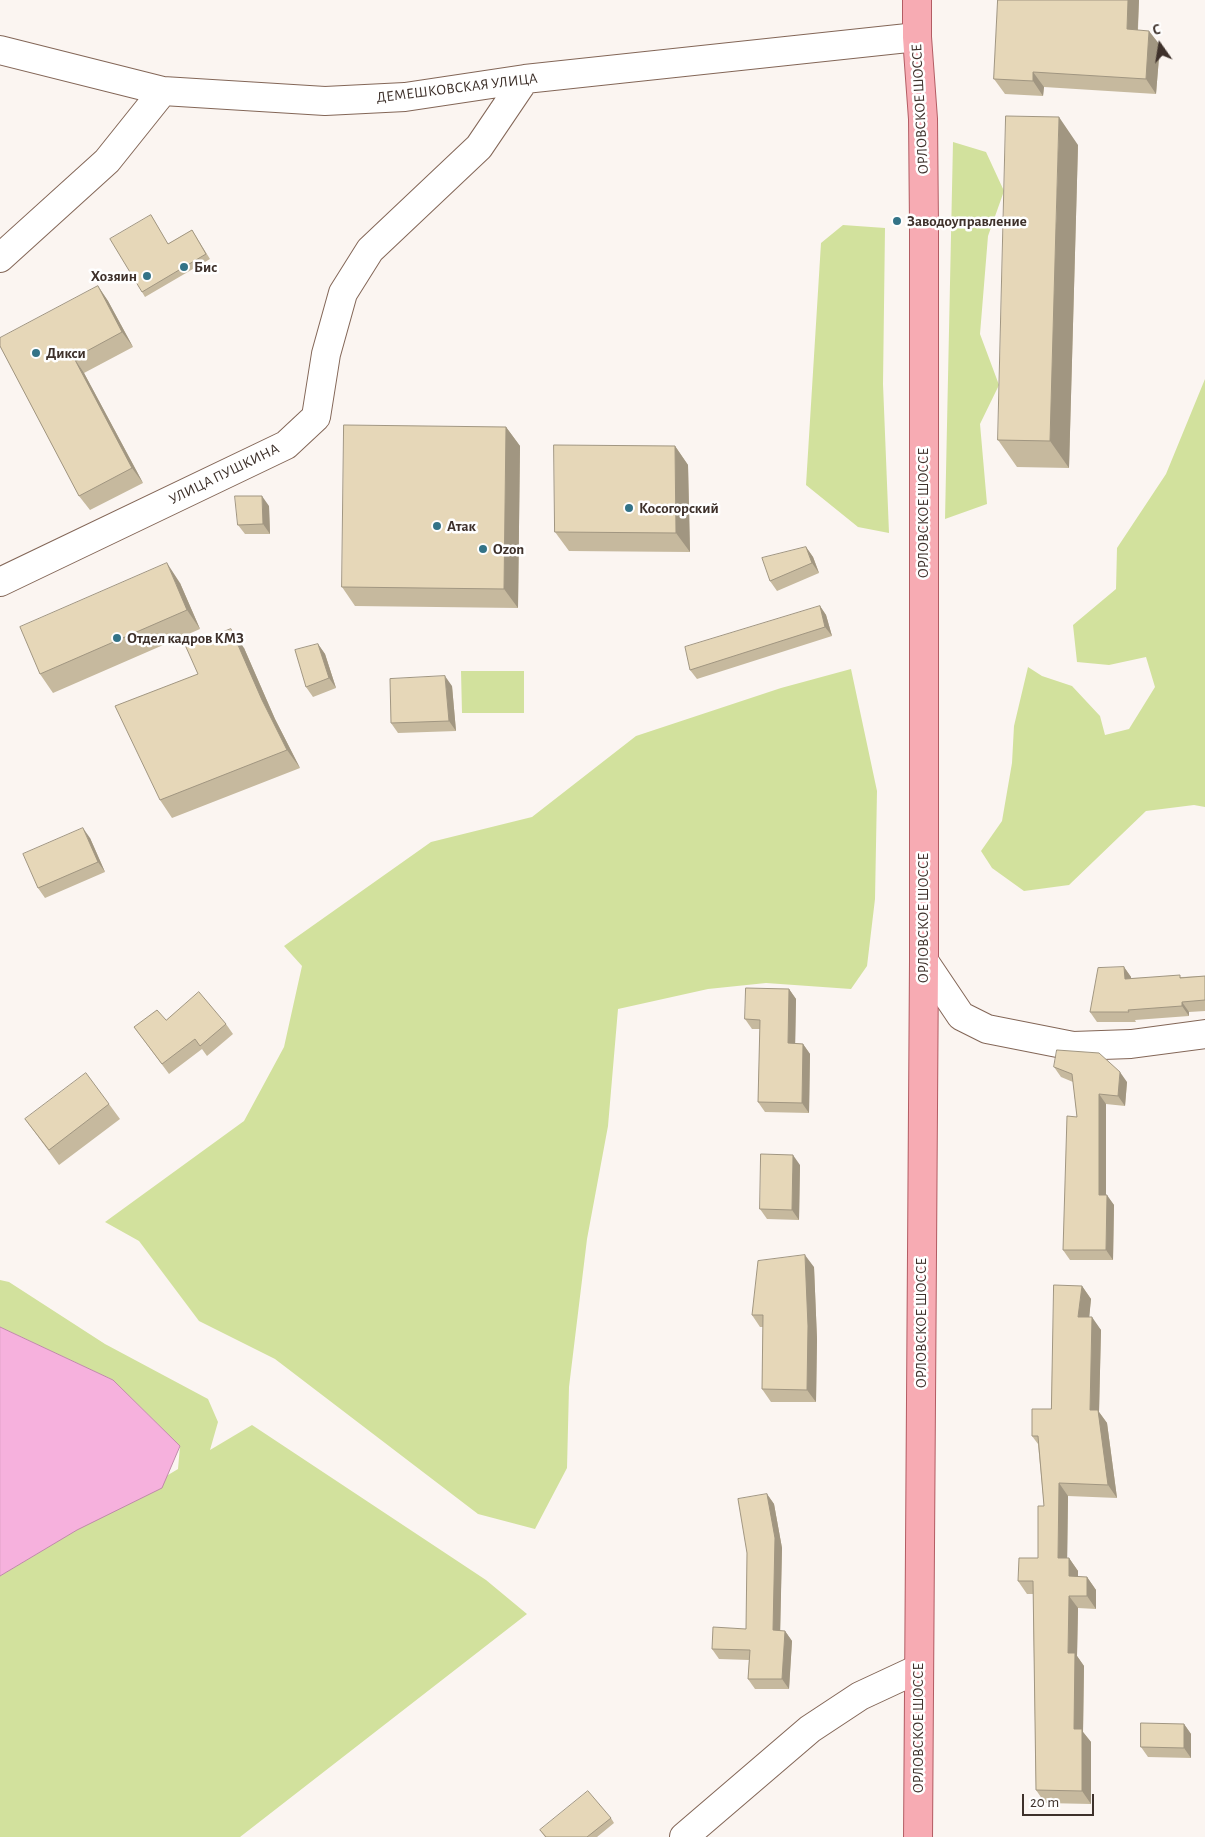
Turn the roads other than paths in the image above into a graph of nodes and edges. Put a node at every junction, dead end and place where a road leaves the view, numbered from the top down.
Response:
1 (917, 0) edge
2 (917, 36) junction
3 (0, 50) edge
4 (525, 79) junction
5 (163, 91) junction
6 (0, 258) edge
7 (0, 582) edge
8 (924, 961) junction
9 (1205, 1034) edge
10 (918, 1669) junction
11 (684, 1837) edge
12 (918, 1837) edge

1 - 2 main road, ОРЛОВСКОЕ ШОССЕ
2 - 4 street, ДЕМЕШКОВСКАЯ УЛИЦА
2 - 8 main road, ОРЛОВСКОЕ ШОССЕ
3 - 5 street, ДЕМЕШКОВСКАЯ УЛИЦА
4 - 5 street, ДЕМЕШКОВСКАЯ УЛИЦА
4 - 7 street, УЛИЦА ПУШКИНА
5 - 6 street
8 - 9 street
8 - 10 main road, ОРЛОВСКОЕ ШОССЕ
10 - 11 street
10 - 12 main road, ОРЛОВСКОЕ ШОССЕ

